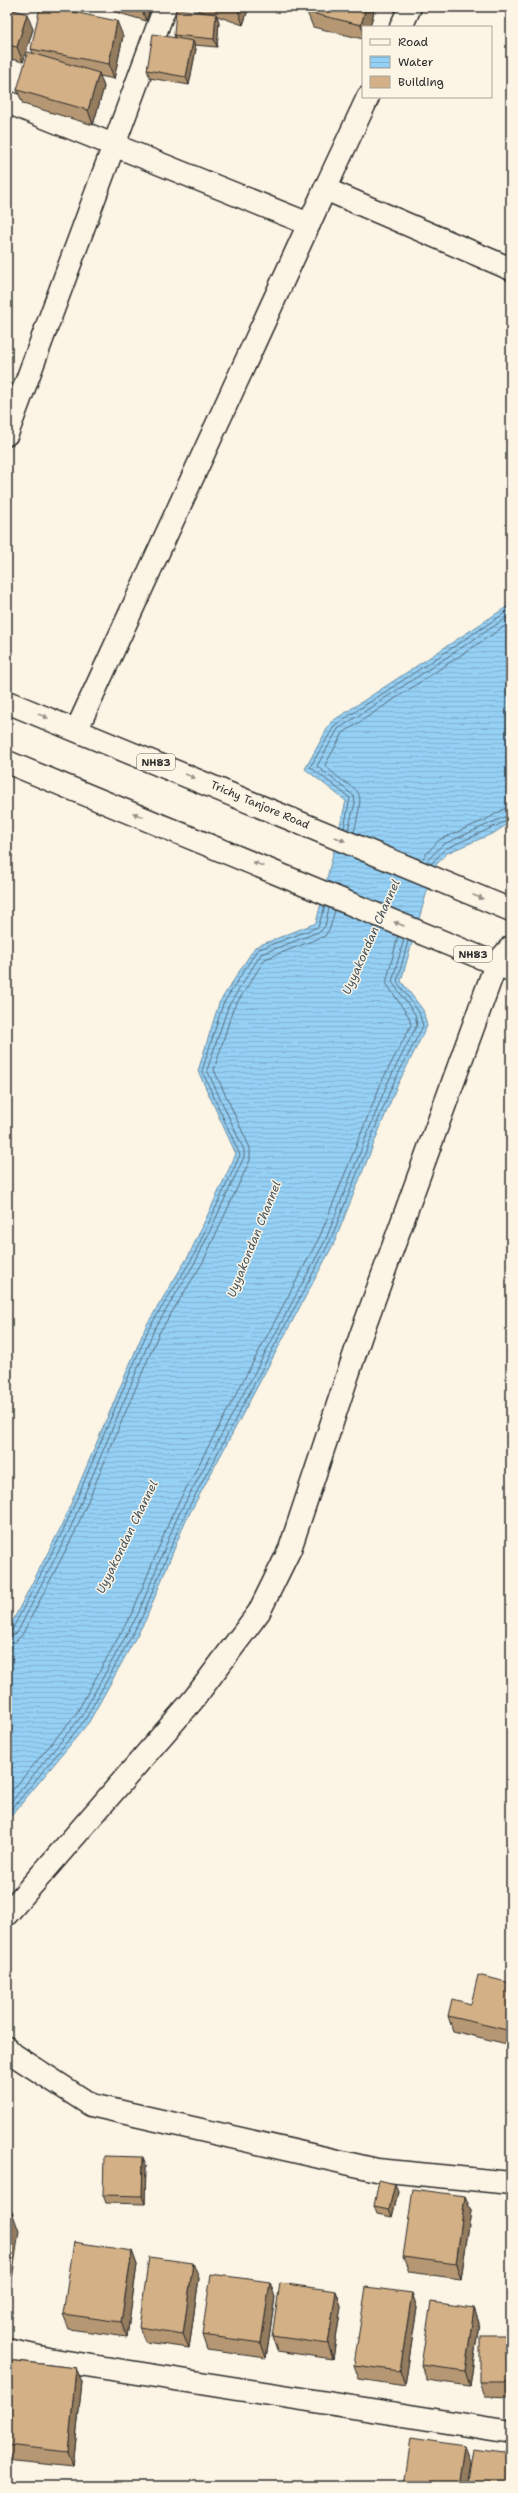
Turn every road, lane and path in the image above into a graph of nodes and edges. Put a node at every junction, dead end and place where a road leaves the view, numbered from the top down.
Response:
1 (165, 7) edge
2 (410, 7) edge
3 (401, 26) edge
4 (368, 98) edge
5 (7, 102) edge
6 (115, 144) junction
7 (325, 189) junction
8 (309, 224) junction
9 (511, 269) edge
10 (7, 434) edge
11 (7, 702) edge
12 (77, 729) junction
13 (7, 762) edge
14 (511, 910) edge
15 (511, 947) edge
16 (503, 967) edge
17 (7, 1914) edge
18 (7, 2048) edge
19 (511, 2183) edge
20 (7, 2350) edge
21 (511, 2432) edge

1 - 6 main road
2 - 3 main road
4 - 7 main road
5 - 6 main road
6 - 8 main road
6 - 10 main road
7 - 8 main road
7 - 9 main road
8 - 12 main road
11 -> 12 main road, Trichy Tanjore Road / NH83
12 -> 14 main road, Trichy Tanjore Road / NH83
16 -> 13 main road, NH83
15 - 16 main road
16 - 17 main road
18 - 19 main road
20 - 21 main road

